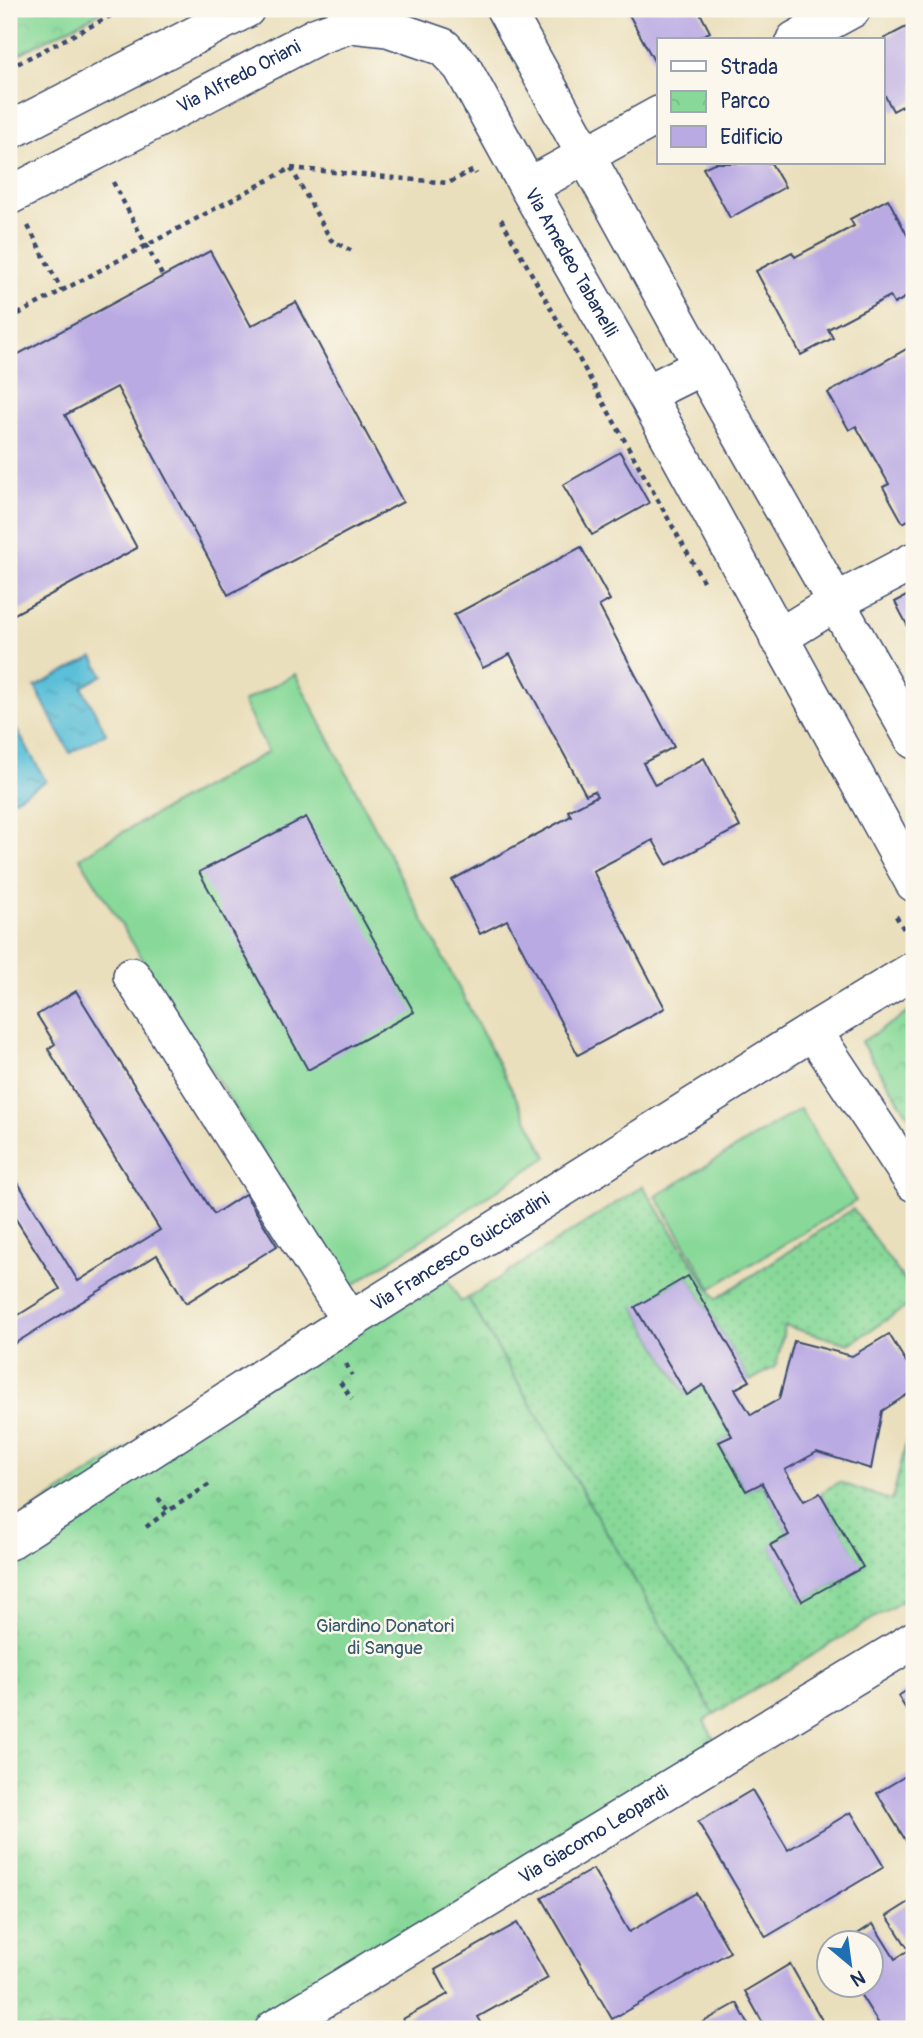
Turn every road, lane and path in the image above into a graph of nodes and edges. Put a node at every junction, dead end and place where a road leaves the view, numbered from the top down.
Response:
1 (124, 9) edge
2 (246, 9) edge
3 (505, 9) edge
4 (852, 9) edge
5 (799, 38) edge
6 (9, 68) edge
7 (657, 116) edge
8 (9, 131) edge
9 (585, 156) junction
10 (291, 168) junction
11 (474, 170) dead end
12 (112, 181) dead end
13 (528, 187) junction
14 (9, 196) edge
15 (18, 230) dead end
16 (146, 247) junction
17 (352, 251) dead end
18 (163, 277) dead end
19 (62, 291) junction
20 (9, 301) edge
21 (16, 315) junction
22 (9, 319) edge
23 (702, 366) junction
24 (646, 394) junction
25 (914, 561) edge
26 (836, 602) junction
27 (778, 638) junction
28 (914, 740) edge
29 (914, 883) edge
30 (914, 970) edge
31 (132, 976) dead end
32 (813, 1031) junction
33 (914, 1183) edge
34 (350, 1321) junction
35 (340, 1382) dead end
36 (352, 1399) dead end
37 (210, 1485) dead end
38 (158, 1498) dead end
39 (168, 1511) junction
40 (146, 1527) dead end
41 (9, 1541) edge
42 (914, 1640) edge
43 (274, 2029) edge

1 - 6 path
2 - 8 street
3 - 9 street
4 - 5 street
7 - 9 street, Via Amedeo Tabanelli
9 - 13 street, Via Amedeo Tabanelli
9 - 23 street
10 - 11 path
10 - 16 path
10 - 17 path
12 - 16 path
13 - 14 street, Via Alfredo Oriani
13 - 24 street, Via Amedeo Tabanelli
15 - 19 path
16 - 18 path
16 - 19 path
19 - 21 path
20 - 21 path
21 - 22 path
23 - 24 street
23 - 26 street
24 - 27 street, Via Amedeo Tabanelli
25 - 26 street
26 - 27 street
26 - 28 street
27 - 29 street, Via Amedeo Tabanelli
30 - 32 street, Via Francesco Guicciardini
31 - 34 street
32 - 33 street
32 - 34 street, Via Francesco Guicciardini
34 - 41 street, Via Francesco Guicciardini
35 - 36 path
37 - 39 path
38 - 39 path
39 - 40 path
42 - 43 street, Via Giacomo Leopardi

